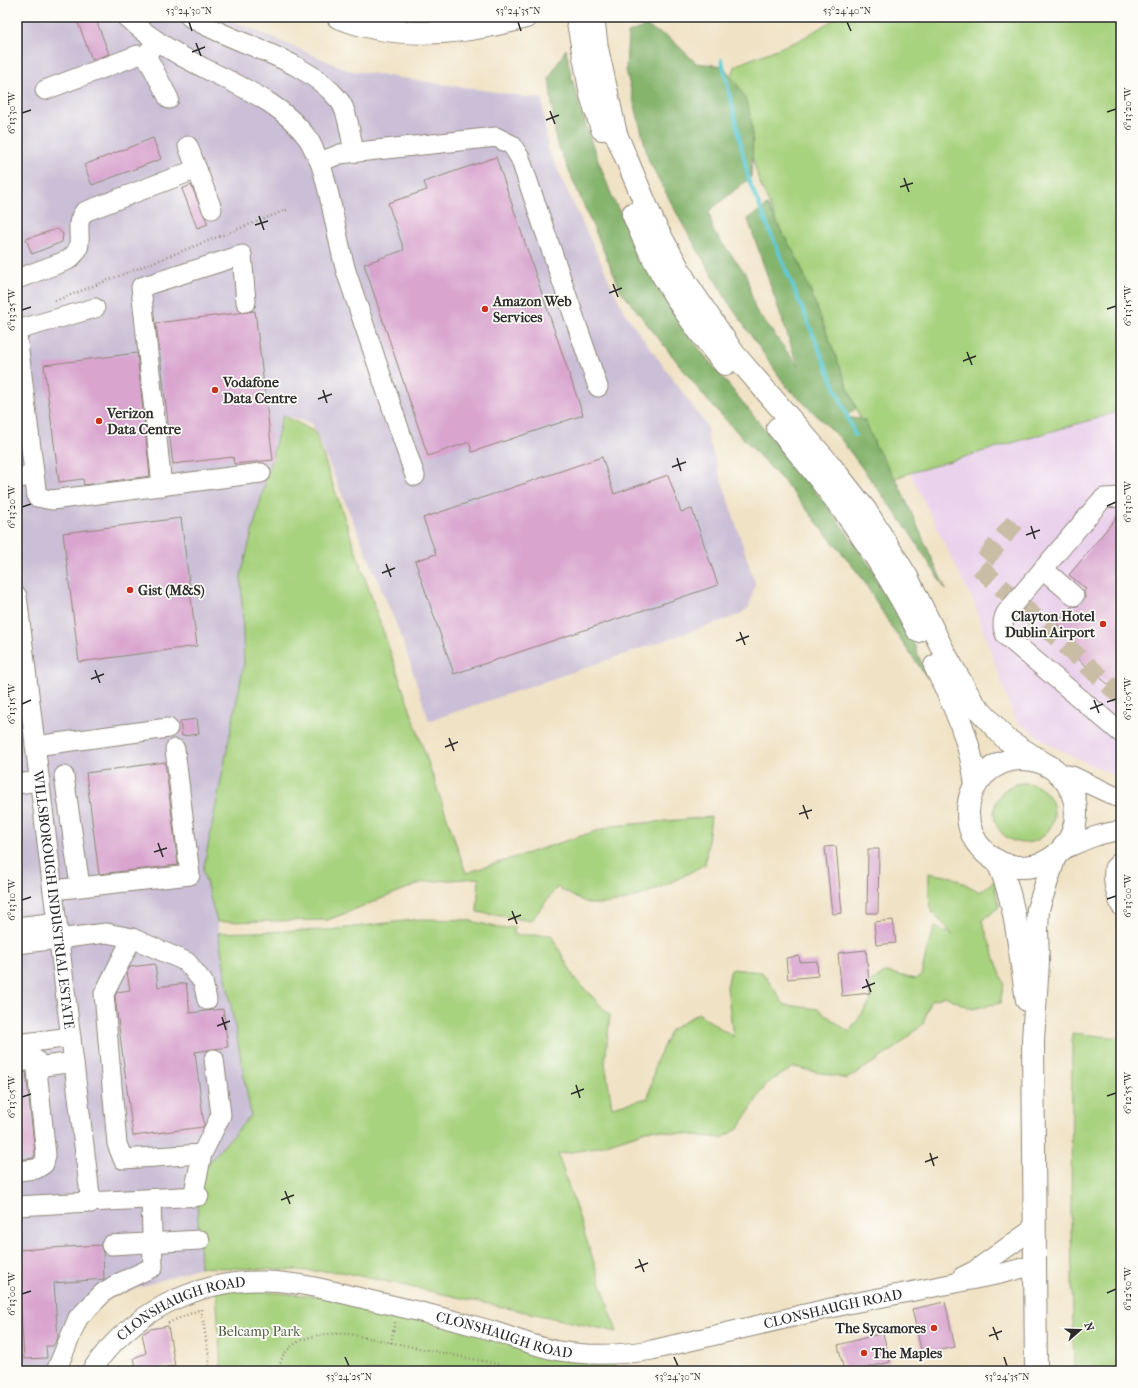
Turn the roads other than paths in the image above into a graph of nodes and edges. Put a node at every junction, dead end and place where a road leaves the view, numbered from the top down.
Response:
1 (126, 17) edge
2 (190, 17) edge
3 (338, 17) edge
4 (577, 17) edge
5 (593, 17) edge
6 (521, 18) edge
7 (151, 48) junction
8 (45, 90) dead end
9 (169, 99) dead end
10 (188, 146) dead end
11 (354, 152) junction
12 (320, 162) junction
13 (197, 169) junction
14 (212, 209) dead end
15 (17, 279) edge
16 (246, 302) dead end
17 (95, 308) dead end
18 (17, 330) edge
19 (17, 335) edge
20 (598, 386) dead end
21 (261, 473) dead end
22 (415, 476) dead end
23 (25, 477) edge
24 (162, 486) junction
25 (1121, 497) edge
26 (1043, 569) junction
27 (17, 596) edge
28 (1074, 596) dead end
29 (20, 645) edge
30 (168, 728) dead end
31 (1121, 733) edge
32 (36, 746) junction
33 (175, 749) dead end
34 (1050, 768) junction
35 (64, 776) dead end
36 (40, 781) junction
37 (17, 784) edge
38 (976, 785) junction
39 (1121, 799) edge
40 (1121, 831) edge
41 (1058, 853) junction
42 (997, 861) junction
43 (1121, 861) edge
44 (80, 886) junction
45 (53, 890) junction
46 (1121, 906) edge
47 (17, 927) edge
48 (58, 930) junction
49 (132, 938) junction
50 (17, 944) edge
51 (207, 1000) dead end
52 (71, 1037) junction
53 (1033, 1040) junction
54 (17, 1044) edge
55 (214, 1059) dead end
56 (17, 1062) edge
57 (74, 1062) junction
58 (37, 1067) junction
59 (202, 1154) junction
60 (17, 1171) edge
61 (151, 1200) junction
62 (91, 1203) junction
63 (17, 1206) edge
64 (1034, 1225) junction
65 (200, 1240) dead end
66 (151, 1243) junction
67 (111, 1245) dead end
68 (1034, 1264) junction
69 (945, 1286) junction
70 (56, 1371) edge
71 (91, 1371) edge
72 (1036, 1371) edge

1 - 7 street
2 - 11 street
3 - 6 main road
4 - 38 main road
5 - 34 main road
7 - 8 street
7 - 9 street
7 - 12 street
10 - 13 street
11 - 12 street
11 - 20 street
12 - 22 street
13 - 14 street
13 - 15 street
16 - 24 street
17 - 18 street
19 - 23 street
21 - 24 street
23 - 24 street
25 - 26 street
26 - 28 street
26 - 31 street
27 - 29 street, WILLSBOROUGH INDUSTRIAL ESTATE
29 - 32 street, WILLSBOROUGH INDUSTRIAL ESTATE
30 - 32 street
32 - 36 street, WILLSBOROUGH INDUSTRIAL ESTATE
33 - 44 street
34 - 38 main road
34 - 39 street
34 - 41 main road
35 - 44 street
36 - 37 street
36 - 45 street, WILLSBOROUGH INDUSTRIAL ESTATE
38 - 42 main road
40 - 41 street
41 - 42 main road
41 - 53 main road
42 - 53 main road
43 - 46 street
44 - 45 street
45 - 48 street, WILLSBOROUGH INDUSTRIAL ESTATE
47 - 48 street
48 - 49 street
48 - 50 street
48 - 52 street, WILLSBOROUGH INDUSTRIAL ESTATE
49 - 51 street
49 - 59 street
52 - 54 street
52 - 57 street, WILLSBOROUGH INDUSTRIAL ESTATE
53 - 64 main road
55 - 59 street
56 - 58 street
57 - 58 street
57 - 62 street, WILLSBOROUGH INDUSTRIAL ESTATE
58 - 60 street
59 - 61 street
61 - 62 street
61 - 66 street
62 - 63 street
64 - 68 main road
64 - 69 street, CLONSHAUGH ROAD
65 - 66 street
66 - 67 street
66 - 70 street
68 - 69 street, CLONSHAUGH ROAD
68 - 72 main road
69 - 71 street, CLONSHAUGH ROAD

